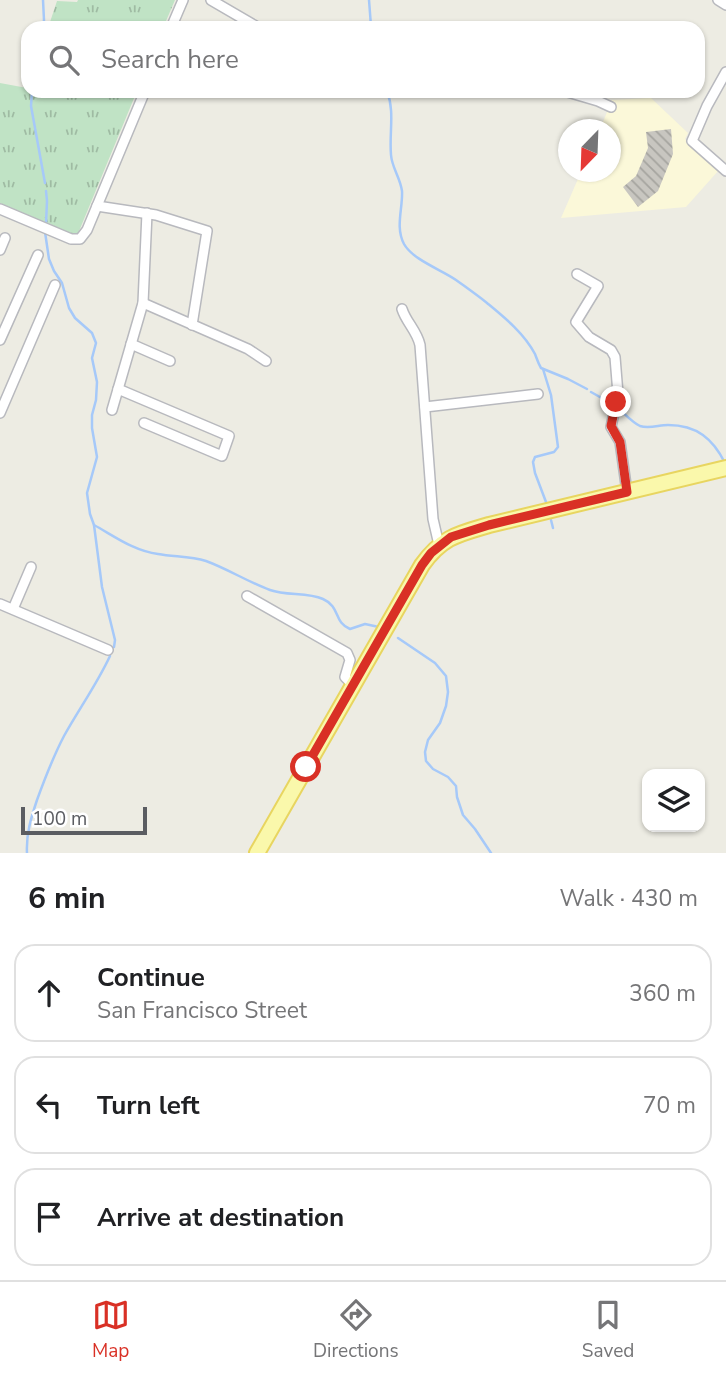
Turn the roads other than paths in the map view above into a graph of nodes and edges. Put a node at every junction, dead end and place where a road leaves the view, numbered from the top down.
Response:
1 (183, 0) edge
2 (211, 0) edge
3 (718, 0) edge
4 (726, 5) edge
5 (174, 21) edge
6 (247, 21) edge
7 (726, 72) edge
8 (142, 98) edge
9 (587, 98) edge
10 (611, 107) dead end
11 (725, 169) edge
12 (97, 206) junction
13 (0, 209) edge
14 (147, 213) junction
15 (5, 238) dead end
16 (0, 250) edge
17 (37, 255) dead end
18 (577, 274) dead end
19 (55, 285) dead end
20 (143, 303) junction
21 (402, 309) dead end
22 (192, 325) junction
23 (0, 340) edge
24 (131, 344) junction
25 (170, 361) dead end
26 (266, 361) dead end
27 (118, 389) junction
28 (538, 394) dead end
29 (425, 407) junction
30 (112, 410) dead end
31 (0, 413) edge
32 (144, 423) dead end
33 (726, 468) edge
34 (627, 492) junction
35 (439, 545) junction
36 (31, 567) dead end
37 (247, 596) dead end
38 (0, 604) edge
39 (13, 609) junction
40 (108, 650) dead end
41 (353, 685) junction
42 (257, 853) edge

1 - 5 street
2 - 6 street
3 - 4 street
7 - 11 street
8 - 12 street
9 - 10 street
12 - 13 street
12 - 14 street
14 - 20 street
14 - 22 street
15 - 16 street
17 - 23 street
18 - 34 street
19 - 31 street
20 - 22 street
20 - 24 street
21 - 29 street
22 - 26 street
24 - 25 street
24 - 27 street
27 - 30 street
27 - 32 street
28 - 29 street
29 - 35 street
33 - 34 main road
34 - 35 main road
35 - 41 main road
36 - 39 street
37 - 41 street
38 - 39 street
39 - 40 street
41 - 42 main road

